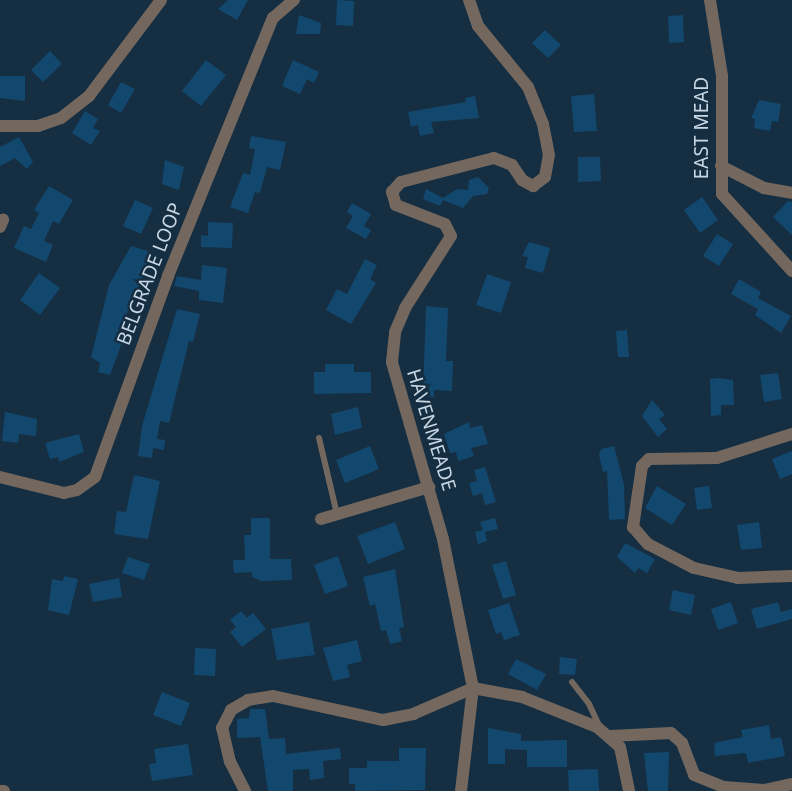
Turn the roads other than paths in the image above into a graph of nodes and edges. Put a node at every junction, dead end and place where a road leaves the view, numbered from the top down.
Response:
1 (161, 0) edge
2 (294, 0) edge
3 (469, 0) edge
4 (710, 0) edge
5 (0, 126) edge
6 (721, 166) junction
7 (792, 193) edge
8 (792, 271) edge
9 (792, 434) edge
10 (319, 438) dead end
11 (0, 477) edge
12 (429, 487) junction
13 (337, 513) junction
14 (321, 519) dead end
15 (792, 576) edge
16 (572, 682) dead end
17 (473, 688) junction
18 (606, 733) junction
19 (792, 784) edge
20 (245, 791) edge
21 (461, 791) edge
22 (629, 791) edge

1 - 5 street
2 - 11 street, BELGRADE LOOP
3 - 12 street, HAVENMEADE
4 - 6 street, EAST MEAD
6 - 7 street
6 - 8 street, EAST MEAD
9 - 15 street
10 - 13 lane
12 - 13 street
12 - 17 street, HAVENMEADE
13 - 14 street
16 - 18 lane
17 - 18 street
17 - 20 street
17 - 21 street, HAVENMEADE
18 - 19 street
18 - 22 street

